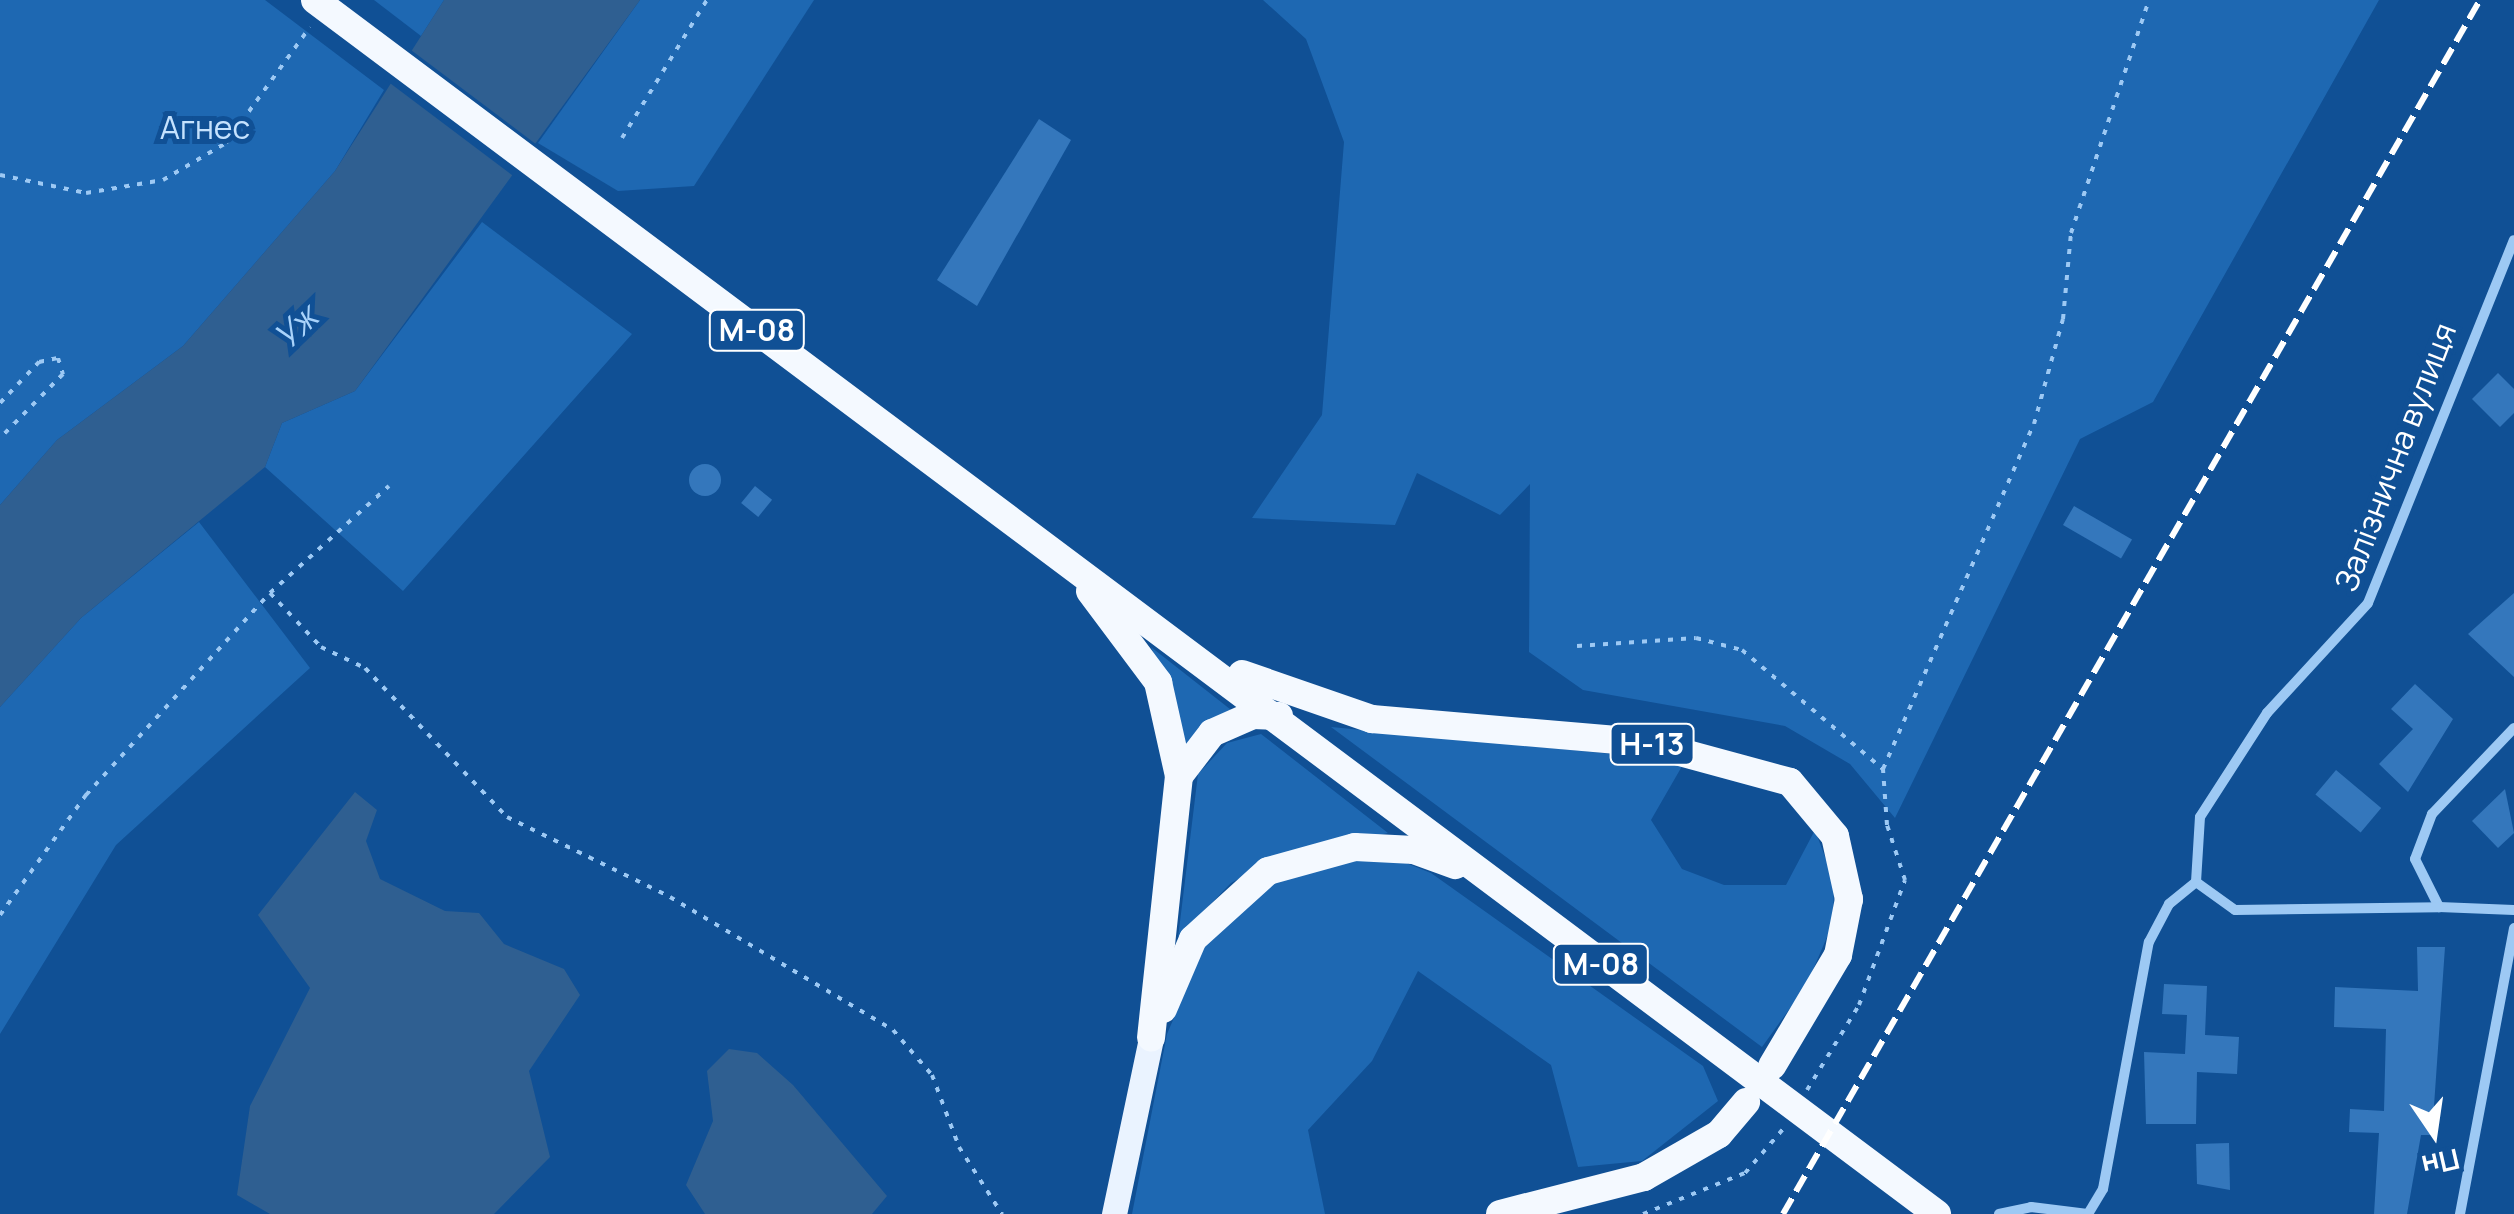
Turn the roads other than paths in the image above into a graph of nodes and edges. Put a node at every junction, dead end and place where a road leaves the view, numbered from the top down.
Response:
1 (319, 3) edge
2 (2514, 240) edge
3 (1056, 552) junction
4 (1199, 656) junction
5 (1280, 716) junction
6 (2514, 728) edge
7 (1180, 776) junction
8 (1480, 875) junction
9 (2196, 882) junction
10 (2439, 906) junction
11 (2514, 910) edge
12 (2514, 928) edge
13 (1151, 1038) junction
14 (1772, 1066) dead end
15 (1746, 1102) dead end
16 (1114, 1214) edge
17 (1500, 1214) edge
18 (1937, 1214) edge
19 (1999, 1214) edge
20 (2088, 1214) edge
21 (2460, 1214) edge

1 - 3 highway, М-08
2 - 9 street, Залізнична вулиця
3 - 4 highway, М-08
3 - 7 highway
4 - 5 highway, М-08
4 - 14 highway, Н-13
5 - 7 highway
5 - 8 highway, М-08
6 - 10 street
7 - 13 highway
8 - 13 highway
8 - 18 highway, М-08
9 - 10 street
9 - 20 street
10 - 11 street
12 - 21 street
13 - 16 main road
15 - 17 highway
19 - 20 street

